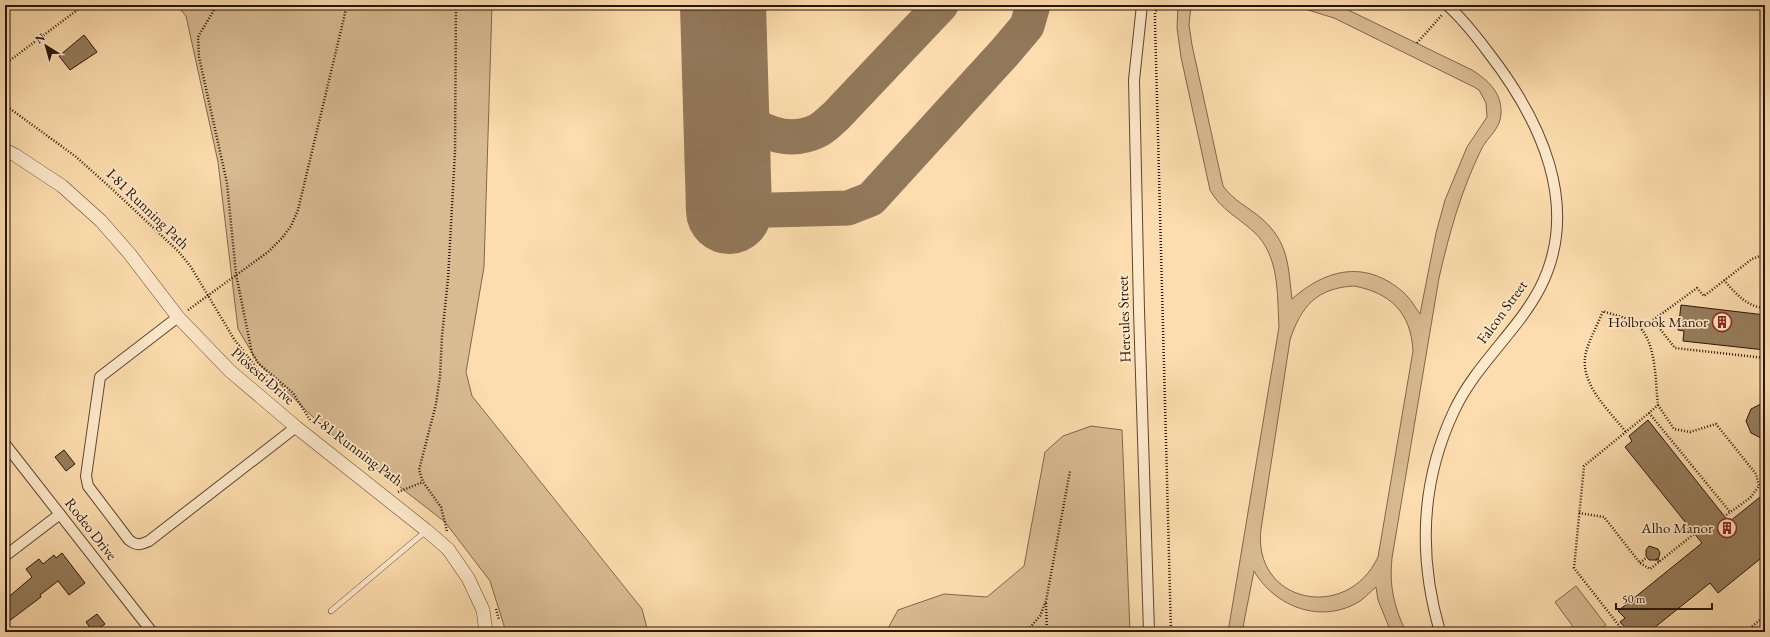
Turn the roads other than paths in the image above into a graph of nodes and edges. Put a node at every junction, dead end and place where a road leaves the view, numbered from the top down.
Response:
1 (1142, 5) edge
2 (1448, 6) edge
3 (5, 150) edge
4 (178, 317) junction
5 (296, 427) junction
6 (5, 444) edge
7 (60, 514) junction
8 (426, 530) junction
9 (5, 556) edge
10 (331, 611) dead end
11 (152, 632) edge
12 (486, 632) edge
13 (1150, 632) edge
14 (1440, 632) edge

1 - 13 street, Hercules Street
2 - 14 street, Falcon Street
3 - 4 street, Plosesti Drive
4 - 5 street, Plosesti Drive
4 - 5 street
5 - 8 street, Plosesti Drive
6 - 7 street, Rodeo Drive
7 - 9 street
7 - 11 street, Rodeo Drive
8 - 10 lane
8 - 12 street, Plosesti Drive

